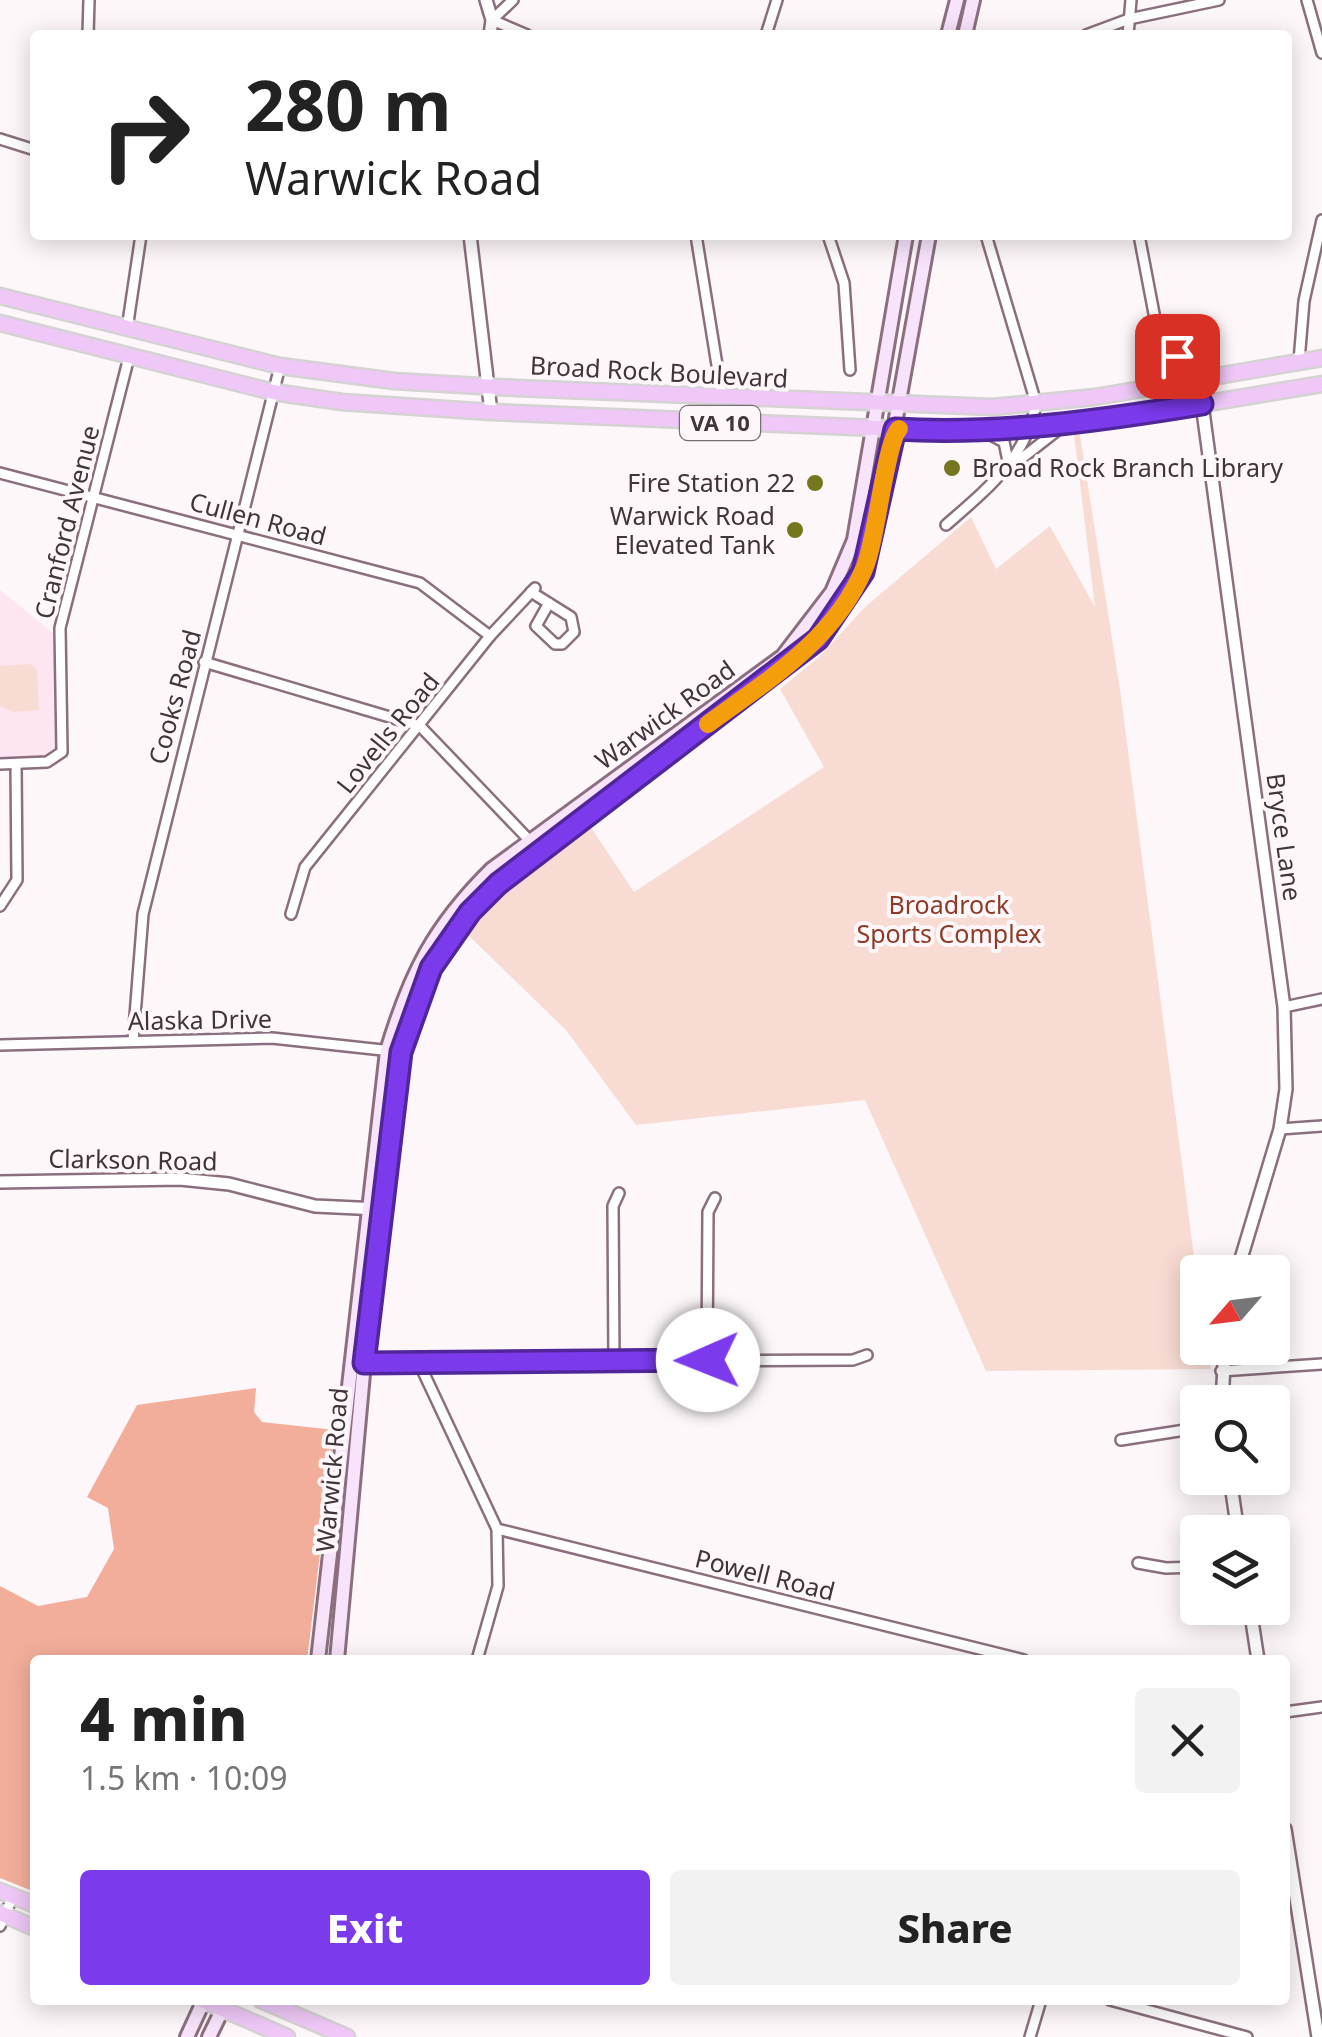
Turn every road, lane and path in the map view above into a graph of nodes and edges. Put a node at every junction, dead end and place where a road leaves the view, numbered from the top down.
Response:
1 (89, 0) edge
2 (486, 0) edge
3 (514, 0) edge
4 (777, 0) edge
5 (957, 0) edge
6 (973, 0) edge
7 (1130, 0) edge
8 (1219, 0) edge
9 (1306, 0) edge
10 (1129, 19) junction
11 (492, 20) junction
12 (88, 30) edge
13 (491, 30) edge
14 (515, 30) edge
15 (768, 30) edge
16 (949, 30) edge
17 (966, 30) edge
18 (1099, 30) edge
19 (1128, 30) edge
20 (1322, 53) edge
21 (0, 139) edge
22 (30, 148) edge
23 (1322, 220) edge
24 (140, 240) edge
25 (471, 240) edge
26 (697, 240) edge
27 (830, 240) edge
28 (905, 240) edge
29 (928, 240) edge
30 (987, 240) edge
31 (1139, 240) edge
32 (0, 296) edge
33 (0, 323) edge
34 (128, 329) junction
35 (129, 357) junction
36 (1322, 358) edge
37 (1300, 362) junction
38 (280, 366) junction
39 (850, 370) dead end
40 (1192, 380) junction
41 (1322, 384) edge
42 (488, 386) junction
43 (274, 392) junction
44 (722, 396) junction
45 (1036, 403) junction
46 (876, 404) junction
47 (1202, 404) junction
48 (900, 405) junction
49 (490, 412) junction
50 (1065, 425) junction
51 (873, 428) junction
52 (1032, 428) junction
53 (895, 429) junction
54 (985, 431) junction
55 (1006, 470) junction
56 (0, 473) edge
57 (97, 497) junction
58 (946, 526) dead end
59 (242, 534) junction
60 (549, 603) junction
61 (490, 636) junction
62 (204, 662) junction
63 (420, 726) junction
64 (0, 764) edge
65 (16, 764) junction
66 (535, 846) junction
67 (0, 906) edge
68 (291, 914) dead end
69 (1322, 999) edge
70 (1284, 1007) junction
71 (133, 1041) junction
72 (0, 1045) edge
73 (394, 1052) junction
74 (1322, 1126) edge
75 (1280, 1128) junction
76 (0, 1182) edge
77 (619, 1193) dead end
78 (714, 1198) dead end
79 (376, 1209) junction
80 (1242, 1255) edge
81 (867, 1355) dead end
82 (708, 1360) junction
83 (358, 1362) junction
84 (614, 1362) junction
85 (419, 1364) junction
86 (1322, 1364) edge
87 (1222, 1365) edge
88 (1221, 1371) junction
89 (1221, 1385) edge
90 (1180, 1431) edge
91 (1121, 1440) dead end
92 (497, 1529) junction
93 (1138, 1563) dead end
94 (1180, 1567) edge
95 (1253, 1625) edge
96 (319, 1655) edge
97 (337, 1655) edge
98 (477, 1655) edge
99 (1004, 1655) edge
100 (1257, 1655) edge
101 (1322, 1707) edge
102 (1290, 1711) edge
103 (1290, 1880) edge
104 (6, 1893) edge
105 (30, 1903) edge
106 (2, 1918) edge
107 (30, 1926) edge
108 (201, 2005) edge
109 (225, 2005) edge
110 (227, 2005) edge
111 (273, 2005) edge
112 (1040, 2005) edge
113 (1126, 2005) edge
114 (1211, 2032) edge
115 (1225, 2034) edge
116 (187, 2037) edge
117 (209, 2037) edge
118 (287, 2037) edge
119 (347, 2037) edge
120 (1030, 2037) edge
121 (1246, 2037) edge
122 (1318, 2037) edge

1 - 12 street
2 - 11 street
3 - 11 street
4 - 15 street
5 - 16 main road
6 - 17 main road
7 - 10 street
8 - 10 street
9 - 20 street
10 - 18 street
10 - 19 street
11 - 13 street
11 - 14 street
21 - 22 street
23 - 37 street
24 - 34 street
25 - 42 street
26 - 44 street
27 - 39 street
28 - 46 main road, Warwick Road
29 - 48 main road, Warwick Road
30 - 45 street
31 - 40 street
32 - 34 main road, Broad Rock Boulevard / VA 10
33 - 35 main road, Broad Rock Boulevard / VA 10
34 - 38 main road, Broad Rock Boulevard / VA 10
35 - 43 main road, Broad Rock Boulevard / VA 10
35 - 57 street, Cranford Avenue
36 - 37 main road, Broad Rock Boulevard / VA 10
37 - 40 main road, Broad Rock Boulevard / VA 10
38 - 42 main road, Broad Rock Boulevard / VA 10
38 - 43 street, Cooks Road
40 - 45 main road, Broad Rock Boulevard / VA 10
40 - 47 street
41 - 47 main road, Broad Rock Boulevard / VA 10
42 - 44 main road, Broad Rock Boulevard / VA 10
42 - 49 street
43 - 49 main road, Broad Rock Boulevard / VA 10
43 - 59 street, Cooks Road
44 - 46 main road, Broad Rock Boulevard / VA 10
45 - 48 main road, Broad Rock Boulevard / VA 10
45 - 52 street
46 - 48 main road, Broad Rock Boulevard / VA 10
46 - 51 main road, Warwick Road
47 - 50 main road, Broad Rock Boulevard / VA 10
47 - 70 street, Bryce Lane
48 - 53 main road, Warwick Road
49 - 51 main road, Broad Rock Boulevard / VA 10
50 - 52 main road, Broad Rock Boulevard / VA 10
50 - 55 street
51 - 53 main road, Broad Rock Boulevard / VA 10
51 - 66 main road, Warwick Road
52 - 54 main road, Broad Rock Boulevard / VA 10
52 - 55 street
53 - 54 main road, Broad Rock Boulevard / VA 10
53 - 66 main road, Warwick Road
54 - 55 street
55 - 58 street
56 - 57 street, Cullen Road
57 - 59 street, Cullen Road
57 - 65 street, Cranford Avenue
59 - 61 street, Cullen Road
59 - 62 street, Cooks Road
60 - 60 street
60 - 61 street, Lovells Road
61 - 63 street, Lovells Road
62 - 63 street
62 - 71 street, Cooks Road
63 - 66 street
63 - 68 street, Lovells Road
64 - 65 street
65 - 67 street
66 - 73 main road, Warwick Road
69 - 70 street
70 - 75 street, Bryce Lane
71 - 72 street, Alaska Drive
71 - 73 street, Alaska Drive
73 - 79 main road, Warwick Road
74 - 75 street
75 - 80 street, Bryce Lane
76 - 79 street, Clarkson Road
77 - 84 street
78 - 82 street
79 - 83 main road, Warwick Road
81 - 82 street
82 - 84 street
83 - 85 street
83 - 96 main road, Warwick Road
83 - 97 main road, Warwick Road
84 - 85 street
85 - 92 street
86 - 88 street
87 - 88 street
88 - 89 street
90 - 91 street
92 - 98 street
92 - 99 street, Powell Road
93 - 94 street
95 - 100 street
101 - 102 street
103 - 122 street
104 - 105 main road
104 - 106 street
106 - 107 main road
108 - 116 main road
109 - 117 main road
110 - 118 main road
111 - 119 main road
112 - 120 street
113 - 114 street
114 - 115 street
115 - 121 street

